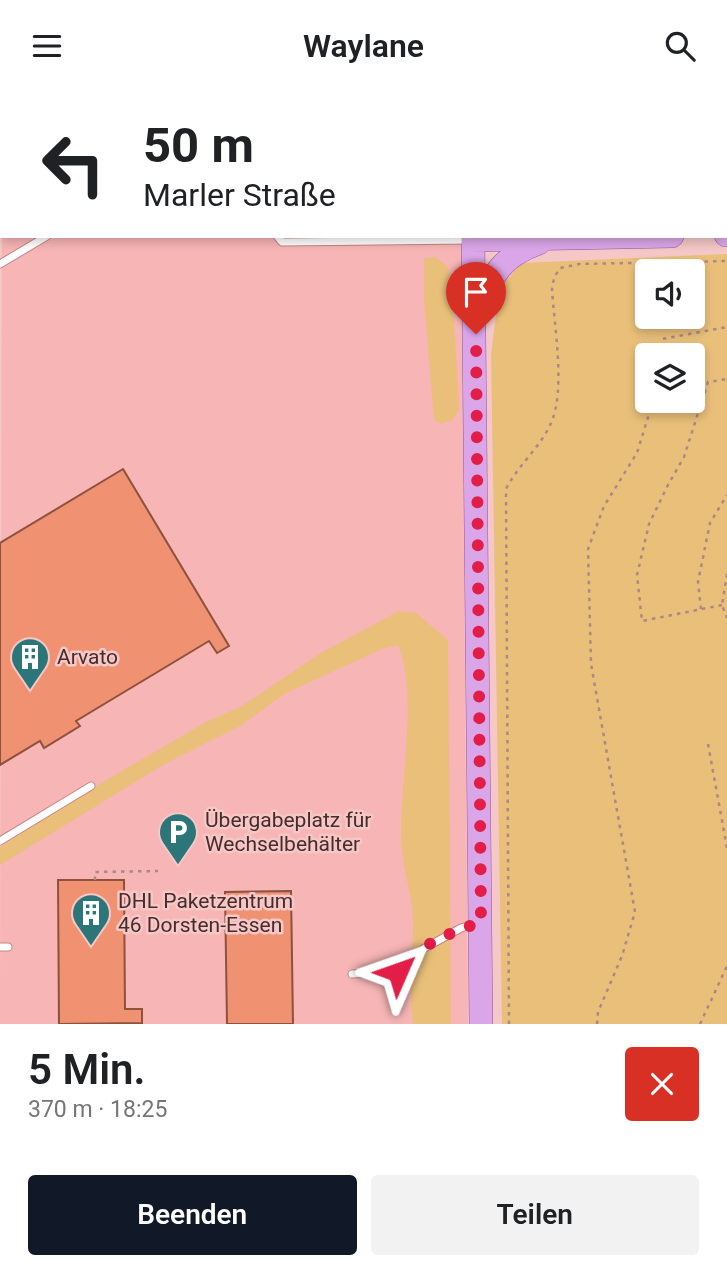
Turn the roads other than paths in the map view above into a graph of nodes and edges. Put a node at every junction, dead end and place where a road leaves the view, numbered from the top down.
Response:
1 (44, 238) edge
2 (279, 238) edge
3 (473, 238) edge
4 (590, 238) edge
5 (549, 239) junction
6 (0, 264) edge
7 (476, 334) junction
8 (91, 786) dead end
9 (0, 841) edge
10 (481, 922) junction
11 (352, 974) dead end
12 (481, 1024) edge

1 - 6 lane
2 - 3 lane
3 - 5 main road
3 - 7 main road
4 - 5 main road
5 - 7 main road
7 - 10 main road
8 - 9 lane
10 - 11 lane
10 - 12 main road

